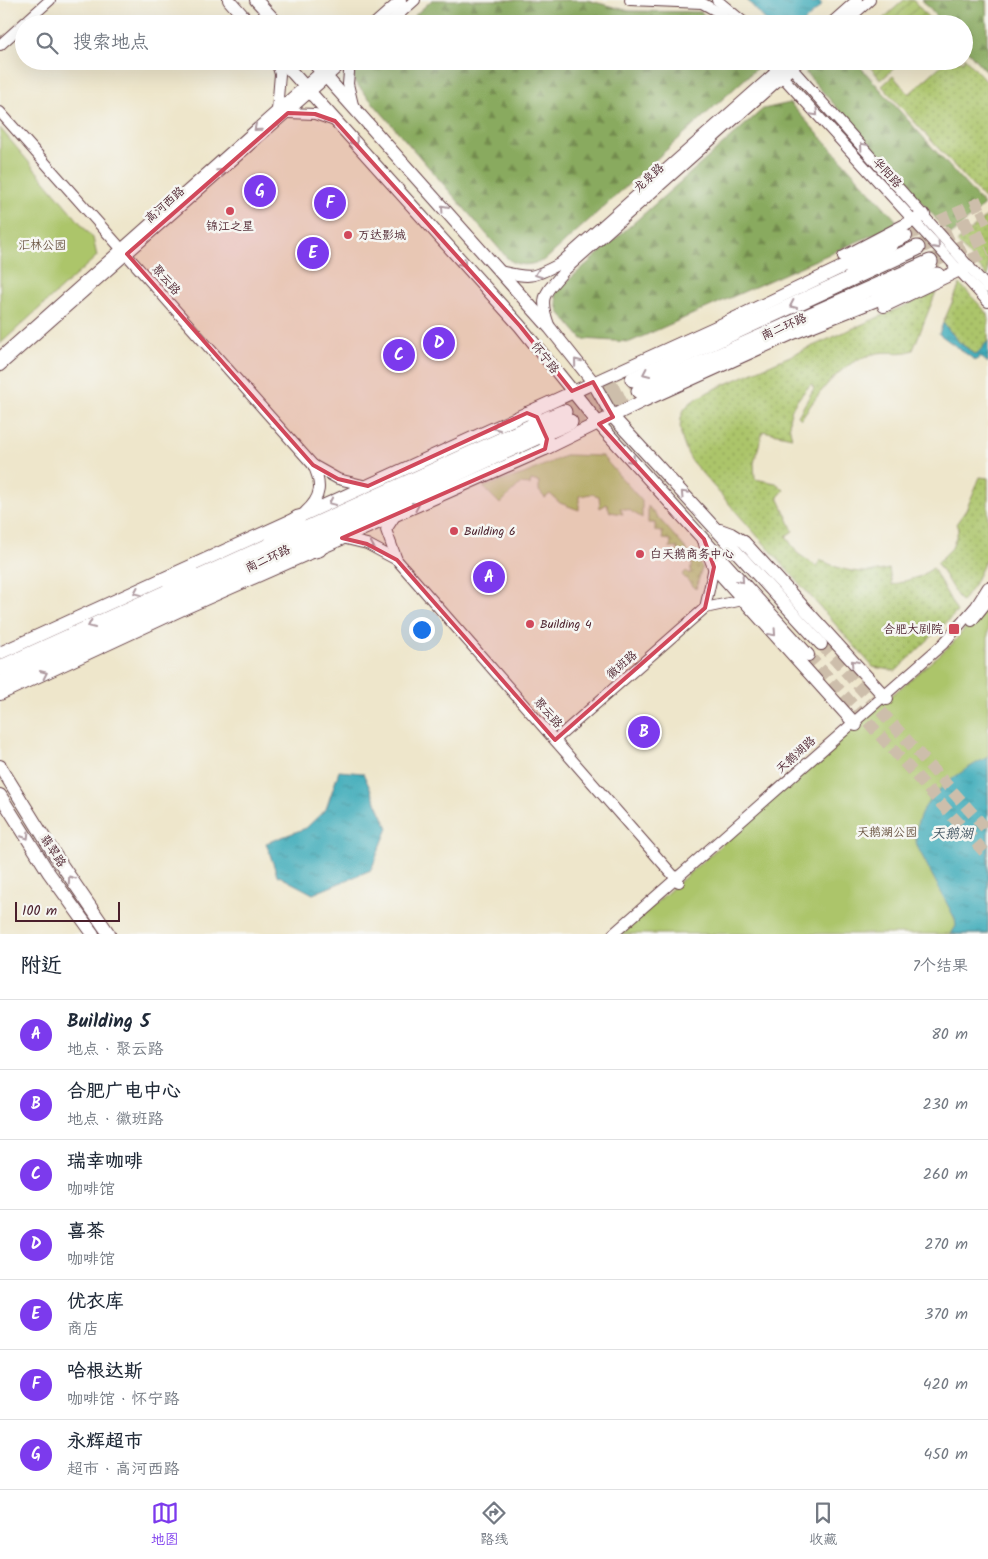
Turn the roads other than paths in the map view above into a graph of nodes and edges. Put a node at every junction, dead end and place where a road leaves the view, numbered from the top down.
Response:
1 (50, 0) edge
2 (229, 0) edge
3 (256, 0) edge
4 (401, 0) edge
5 (415, 0) edge
6 (630, 0) edge
7 (857, 0) edge
8 (870, 0) edge
9 (720, 6) edge
10 (33, 15) edge
11 (242, 15) edge
12 (270, 15) edge
13 (384, 15) edge
14 (398, 15) edge
15 (733, 15) edge
16 (840, 15) edge
17 (853, 15) edge
18 (15, 32) edge
19 (0, 45) edge
20 (279, 70) edge
21 (290, 70) edge
22 (320, 70) edge
23 (327, 70) edge
24 (332, 70) edge
25 (349, 70) edge
26 (776, 70) edge
27 (784, 70) edge
28 (797, 70) edge
29 (780, 74) junction
30 (324, 75) junction
31 (307, 90) junction
32 (353, 105) junction
33 (277, 110) junction
34 (0, 112) edge
35 (288, 113) junction
36 (335, 120) junction
37 (919, 218) junction
38 (906, 236) tunnel mouth
39 (891, 244) junction
40 (917, 248) tunnel mouth
41 (124, 251) junction
42 (964, 268) junction
43 (936, 270) joint
44 (499, 271) junction
45 (988, 288) edge
46 (813, 296) junction
47 (988, 302) edge
48 (550, 328) junction
49 (0, 357) edge
50 (0, 366) edge
51 (593, 382) junction
52 (634, 385) junction
53 (572, 391) junction
54 (567, 417) tunnel mouth
55 (613, 417) junction
56 (599, 424) junction
57 (549, 425) dead end
58 (535, 432) junction
59 (313, 465) junction
60 (368, 486) junction
61 (396, 515) junction
62 (298, 518) junction
63 (717, 529) junction
64 (342, 538) junction
65 (704, 539) junction
66 (319, 549) junction
67 (397, 560) junction
68 (246, 563) junction
69 (714, 567) junction
70 (167, 579) junction
71 (988, 587) edge
72 (743, 600) junction
73 (988, 601) edge
74 (155, 604) junction
75 (187, 607) junction
76 (705, 608) junction
77 (821, 644) tunnel mouth
78 (0, 653) edge
79 (808, 655) tunnel mouth
80 (0, 668) edge
81 (1, 692) edge
82 (885, 697) junction
83 (854, 724) junction
84 (554, 740) junction
85 (0, 766) edge
86 (0, 795) edge
87 (678, 881) junction
88 (93, 934) edge
89 (109, 934) edge
90 (613, 934) edge
91 (621, 934) edge

1 - 10 street
2 - 11 main road
3 - 12 main road
4 - 13 street
5 - 14 street
6 - 9 street
7 - 16 street
8 - 17 street
9 - 15 street
18 - 19 street
20 - 33 street
21 - 31 main road, 怀宁路
22 - 30 main road, 怀宁路
23 - 30 street, 高河西路
24 - 30 street, 高河西路
25 - 32 street
26 - 29 street, 华阳路
27 - 29 street, 龙泉路
37 -> 28 street, 华阳路
29 -> 37 street, 华阳路
29 -> 44 street, 龙泉路
29 - 48 street, 龙泉路
30 - 31 street, 高河西路
30 - 32 main road, 怀宁路
31 - 33 street, 高河西路
31 - 35 street, 高河西路
31 - 36 main road, 怀宁路
44 -> 32 main road, 怀宁路
33 -> 41 street, 高河西路
34 - 41 street, 聚云路
35 - 36 street
41 -> 35 street, 高河西路
36 -> 53 main road, 怀宁路
37 - 42 street, 华阳路
37 - 52 main road
38 - 39 main road
39 - 46 highway
39 - 52 main road
40 - 46 highway, 南二环路
41 - 49 street, 高河西路
41 - 50 street, 高河西路
41 - 59 street, 聚云路
42 - 45 street, 华阳路
42 - 47 street, 华阳路
42 - 52 main road
43 - 52 highway, 南二环路
43 - 52 main road
44 - 48 main road, 怀宁路
46 -> 52 highway, 南二环路
51 -> 48 main road, 怀宁路
51 - 52 main road
51 - 53 main road
51 - 55 main road, 怀宁路
52 - 55 main road
53 - 56 main road, 怀宁路
53 - 58 main road
54 - 57 highway
55 - 56 main road
63 -> 55 main road, 怀宁路
56 - 58 main road
56 -> 65 main road, 怀宁路
58 -> 60 main road
61 -> 58 main road
58 - 68 highway, 南二环路
59 - 60 street
59 - 62 street
60 -> 62 main road
61 - 64 main road
61 - 67 street, 聚云路
62 - 68 highway
62 - 70 main road
63 - 77 main road, 怀宁路
82 -> 63 main road
64 - 66 main road
64 -> 67 street, 聚云路
65 - 69 main road
65 -> 79 main road, 怀宁路
66 - 68 highway
66 - 75 main road
67 - 84 street, 聚云路
68 - 70 highway
68 - 74 highway, 南二环路
68 - 75 highway
69 - 72 main road
69 - 76 street
70 -> 78 main road
71 - 82 street, 天鹅湖路
72 - 76 street, 徽班路
72 -> 83 main road
73 - 82 street, 天鹅湖路
74 -> 80 highway, 南二环路
74 - 81 highway, 南二环路
81 -> 75 main road
76 - 84 street, 徽班路
82 - 83 street, 天鹅湖路
83 - 87 street, 天鹅湖路
84 - 87 street, 聚云路
89 -> 85 main road, 翡翠路
86 -> 88 main road, 翡翠路
87 - 90 street, 天鹅湖路
87 - 91 street, 天鹅湖路

